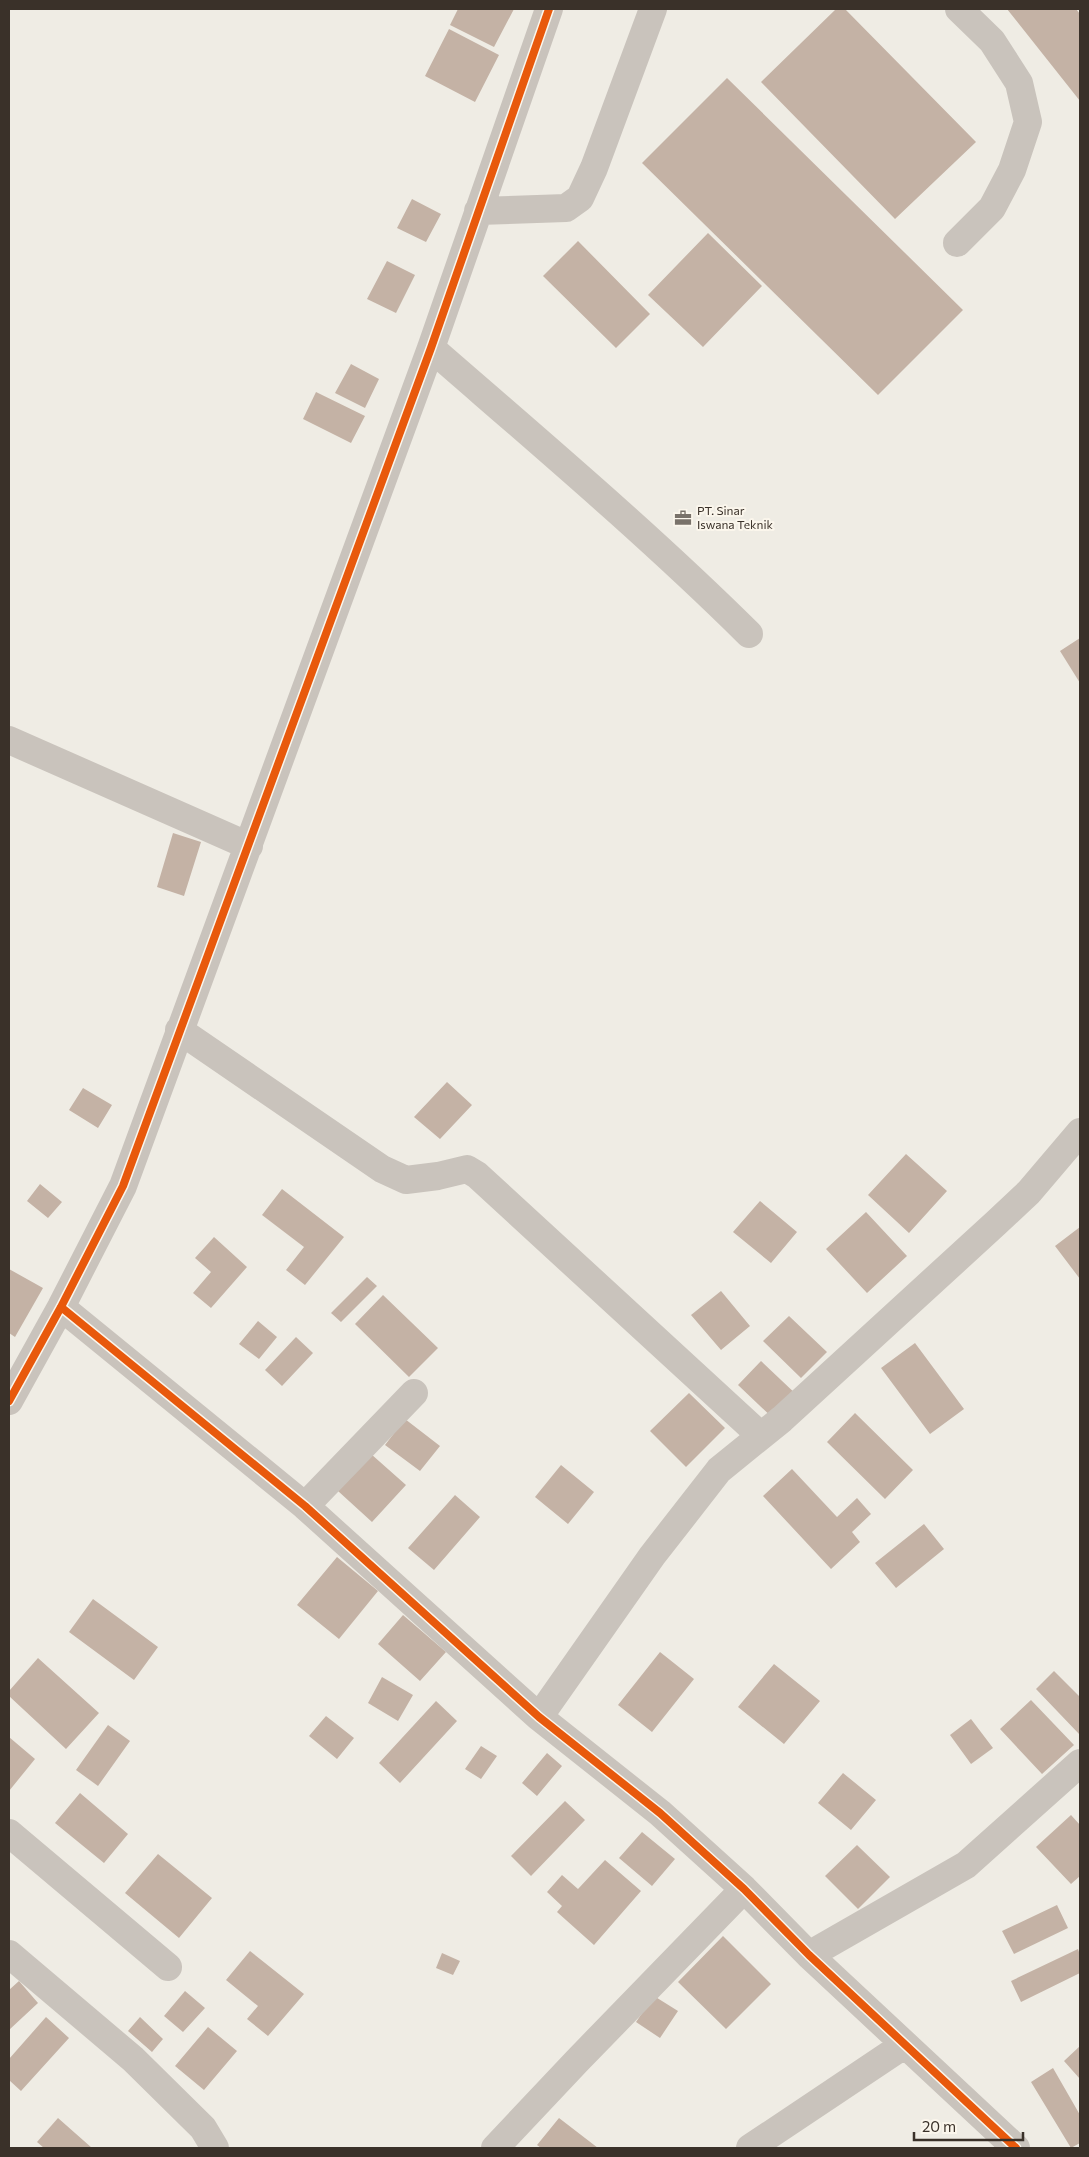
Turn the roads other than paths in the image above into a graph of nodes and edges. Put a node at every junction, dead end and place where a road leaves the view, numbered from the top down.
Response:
1 (548, 9) edge
2 (654, 9) edge
3 (959, 9) edge
4 (478, 211) junction
5 (957, 243) dead end
6 (432, 348) junction
7 (750, 634) dead end
8 (9, 740) edge
9 (249, 846) junction
10 (179, 1030) junction
11 (1080, 1132) edge
12 (61, 1307) junction
13 (414, 1392) dead end
14 (9, 1401) edge
15 (760, 1435) junction
16 (305, 1506) junction
17 (539, 1717) junction
18 (1080, 1763) edge
19 (9, 1834) edge
20 (744, 1889) junction
21 (9, 1954) edge
22 (809, 1955) junction
23 (168, 1967) dead end
24 (904, 2045) junction
25 (215, 2148) edge
26 (495, 2148) edge
27 (750, 2148) edge
28 (1016, 2148) edge

1 - 4 street
2 - 4 street
3 - 5 street
4 - 6 street
6 - 7 street
6 - 9 street
8 - 9 street
9 - 10 street
10 - 12 street
10 - 15 street
11 - 15 street
12 - 14 street
12 - 16 street
13 - 16 street
15 - 17 street
16 - 17 street
17 - 20 street
18 - 22 street
19 - 23 street
20 - 22 street
20 - 26 street
21 - 25 street
22 - 24 street
24 - 27 street
24 - 28 street

